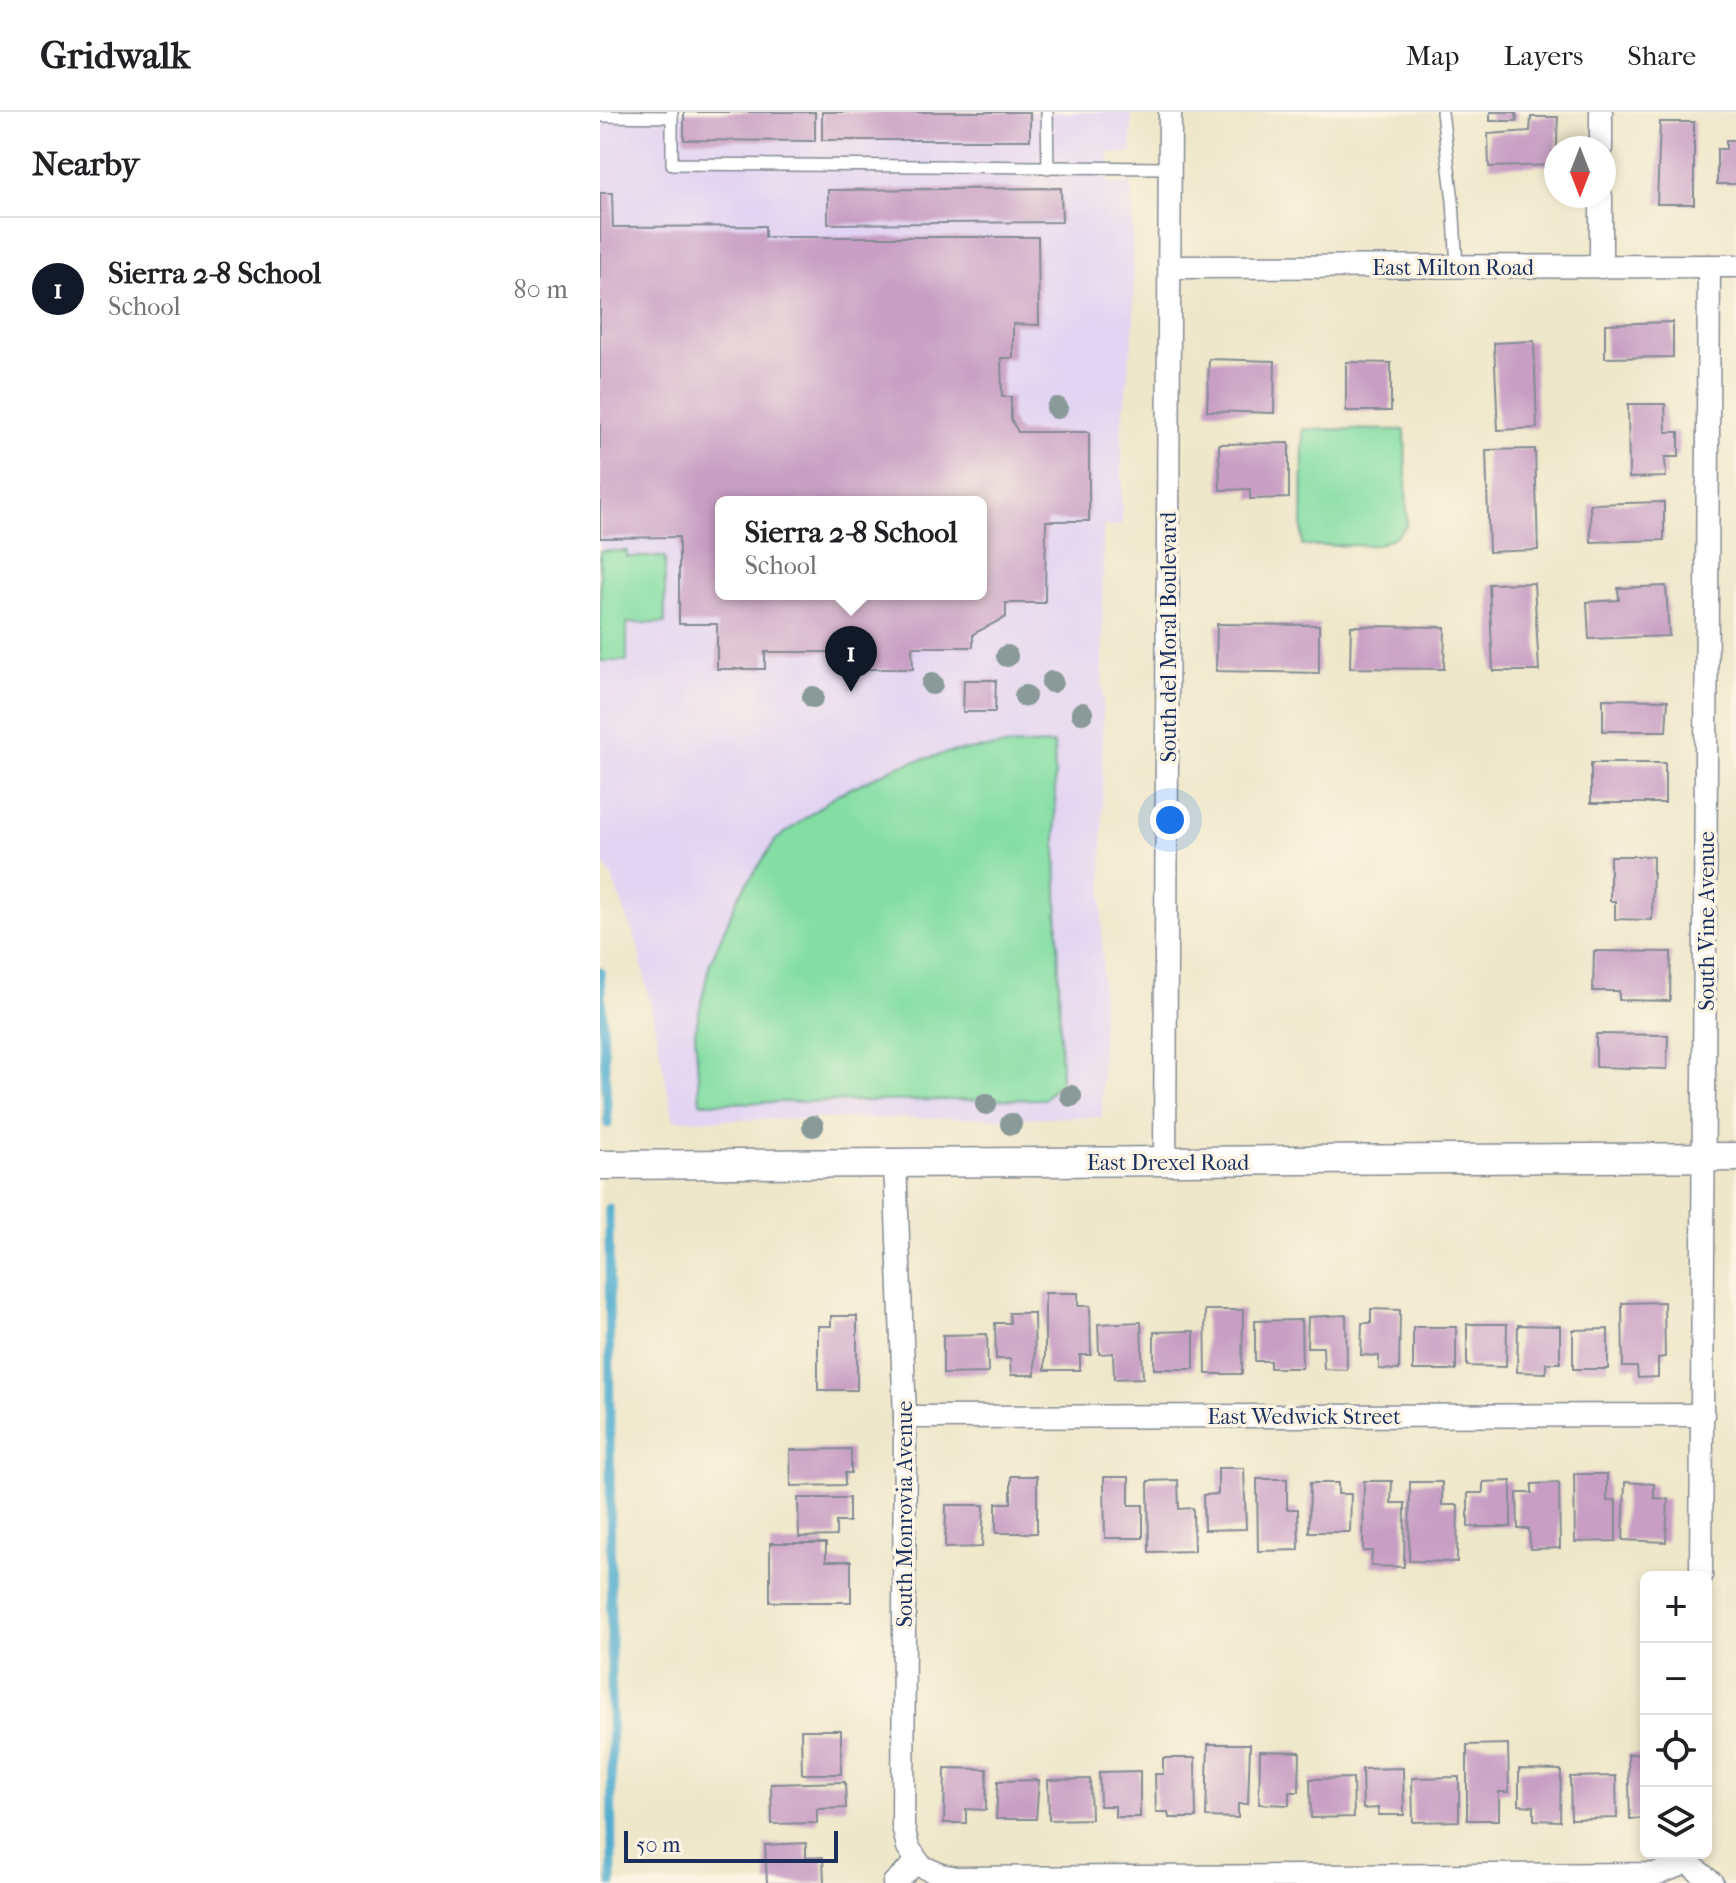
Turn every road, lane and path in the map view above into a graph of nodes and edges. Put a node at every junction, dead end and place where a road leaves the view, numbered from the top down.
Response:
1 (1047, 112) edge
2 (1170, 112) edge
3 (1442, 112) edge
4 (1601, 112) edge
5 (672, 114) edge
6 (600, 116) edge
7 (1601, 136) edge
8 (1048, 168) junction
9 (1170, 168) junction
10 (1601, 208) edge
11 (1709, 266) junction
12 (1736, 266) edge
13 (1170, 267) junction
14 (1457, 267) junction
15 (1601, 267) junction
16 (1736, 1157) edge
17 (1705, 1158) junction
18 (895, 1163) junction
19 (1165, 1163) junction
20 (600, 1165) edge
21 (1703, 1415) junction
22 (905, 1417) junction
23 (1701, 1571) edge
24 (1685, 1859) edge
25 (1690, 1859) edge
26 (917, 1862) junction
27 (1158, 1879) edge
28 (894, 1883) edge
29 (1712, 1883) edge

1 - 8 lane
2 - 9 street, South del Moral Boulevard
3 - 14 lane
4 - 7 street
5 - 6 lane
5 - 8 lane
8 - 9 lane
9 - 13 street, South del Moral Boulevard
10 - 15 street
11 - 12 street, East Milton Road
11 - 15 street, East Milton Road
11 - 17 street, South Vine Avenue
13 - 14 street, East Milton Road
13 - 19 street, South del Moral Boulevard
14 - 15 street, East Milton Road
16 - 17 street, East Drexel Road
17 - 19 street, East Drexel Road
17 - 21 street, South Vine Avenue
18 - 19 street, East Drexel Road
18 - 20 street, East Drexel Road
18 - 22 street, South Monrovia Avenue
21 - 22 street, East Wedwick Street
21 - 23 street, South Vine Avenue
22 - 26 street, South Monrovia Avenue
24 - 27 street
25 - 29 street
26 - 27 street
26 - 28 street

